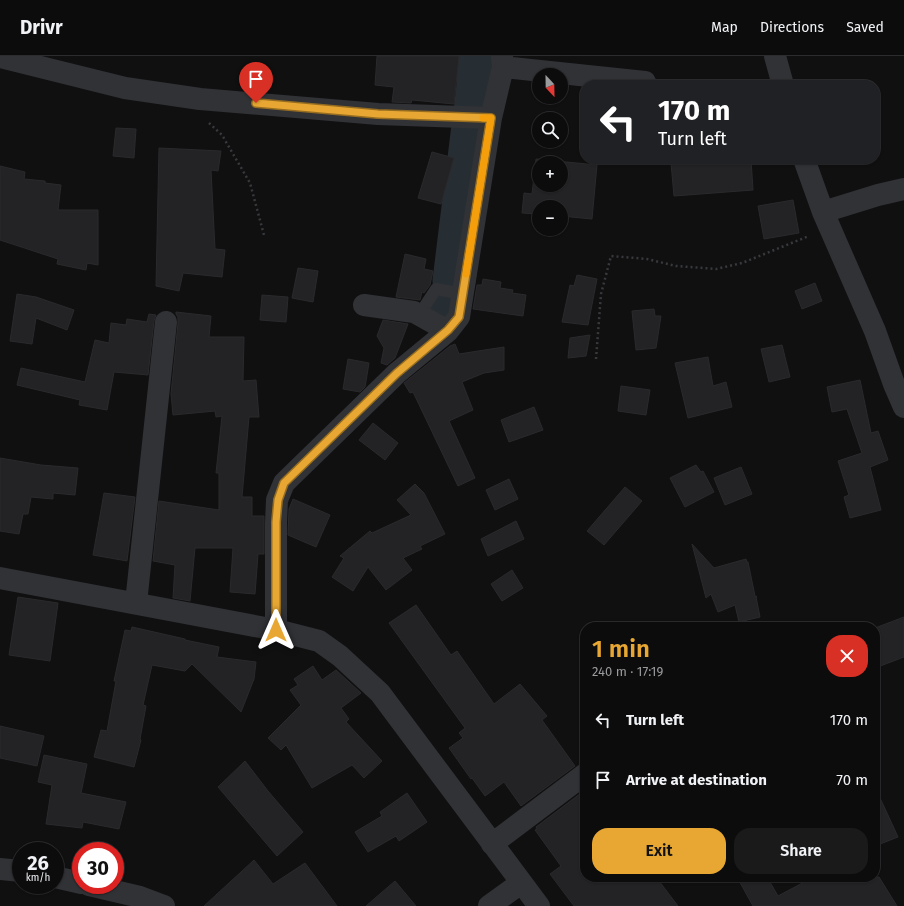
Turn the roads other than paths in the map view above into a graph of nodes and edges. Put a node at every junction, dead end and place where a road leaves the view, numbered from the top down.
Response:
1 (775, 56) edge
2 (0, 57) edge
3 (502, 61) edge
4 (631, 80) edge
5 (782, 80) edge
6 (491, 118) junction
7 (806, 164) edge
8 (904, 190) edge
9 (827, 220) junction
10 (463, 294) junction
11 (364, 305) dead end
12 (419, 315) junction
13 (166, 322) dead end
14 (448, 330) junction
15 (904, 407) edge
16 (0, 578) edge
17 (136, 603) junction
18 (276, 630) junction
19 (580, 778) edge
20 (492, 844) junction
21 (0, 869) edge
22 (12, 870) edge
23 (521, 883) junction
24 (124, 893) edge
25 (164, 906) edge
26 (489, 906) edge
27 (538, 906) edge

1 - 5 street
2 - 6 street
3 - 4 street
3 - 6 street
6 - 10 street
7 - 9 street
8 - 9 street
9 - 15 street
10 - 12 lane
10 - 14 street
11 - 12 street
12 - 14 street
13 - 17 street
14 - 18 street
16 - 17 street
17 - 18 street
18 - 20 street
19 - 20 street
20 - 23 street
21 - 22 street
23 - 26 street
23 - 27 street
24 - 25 street

